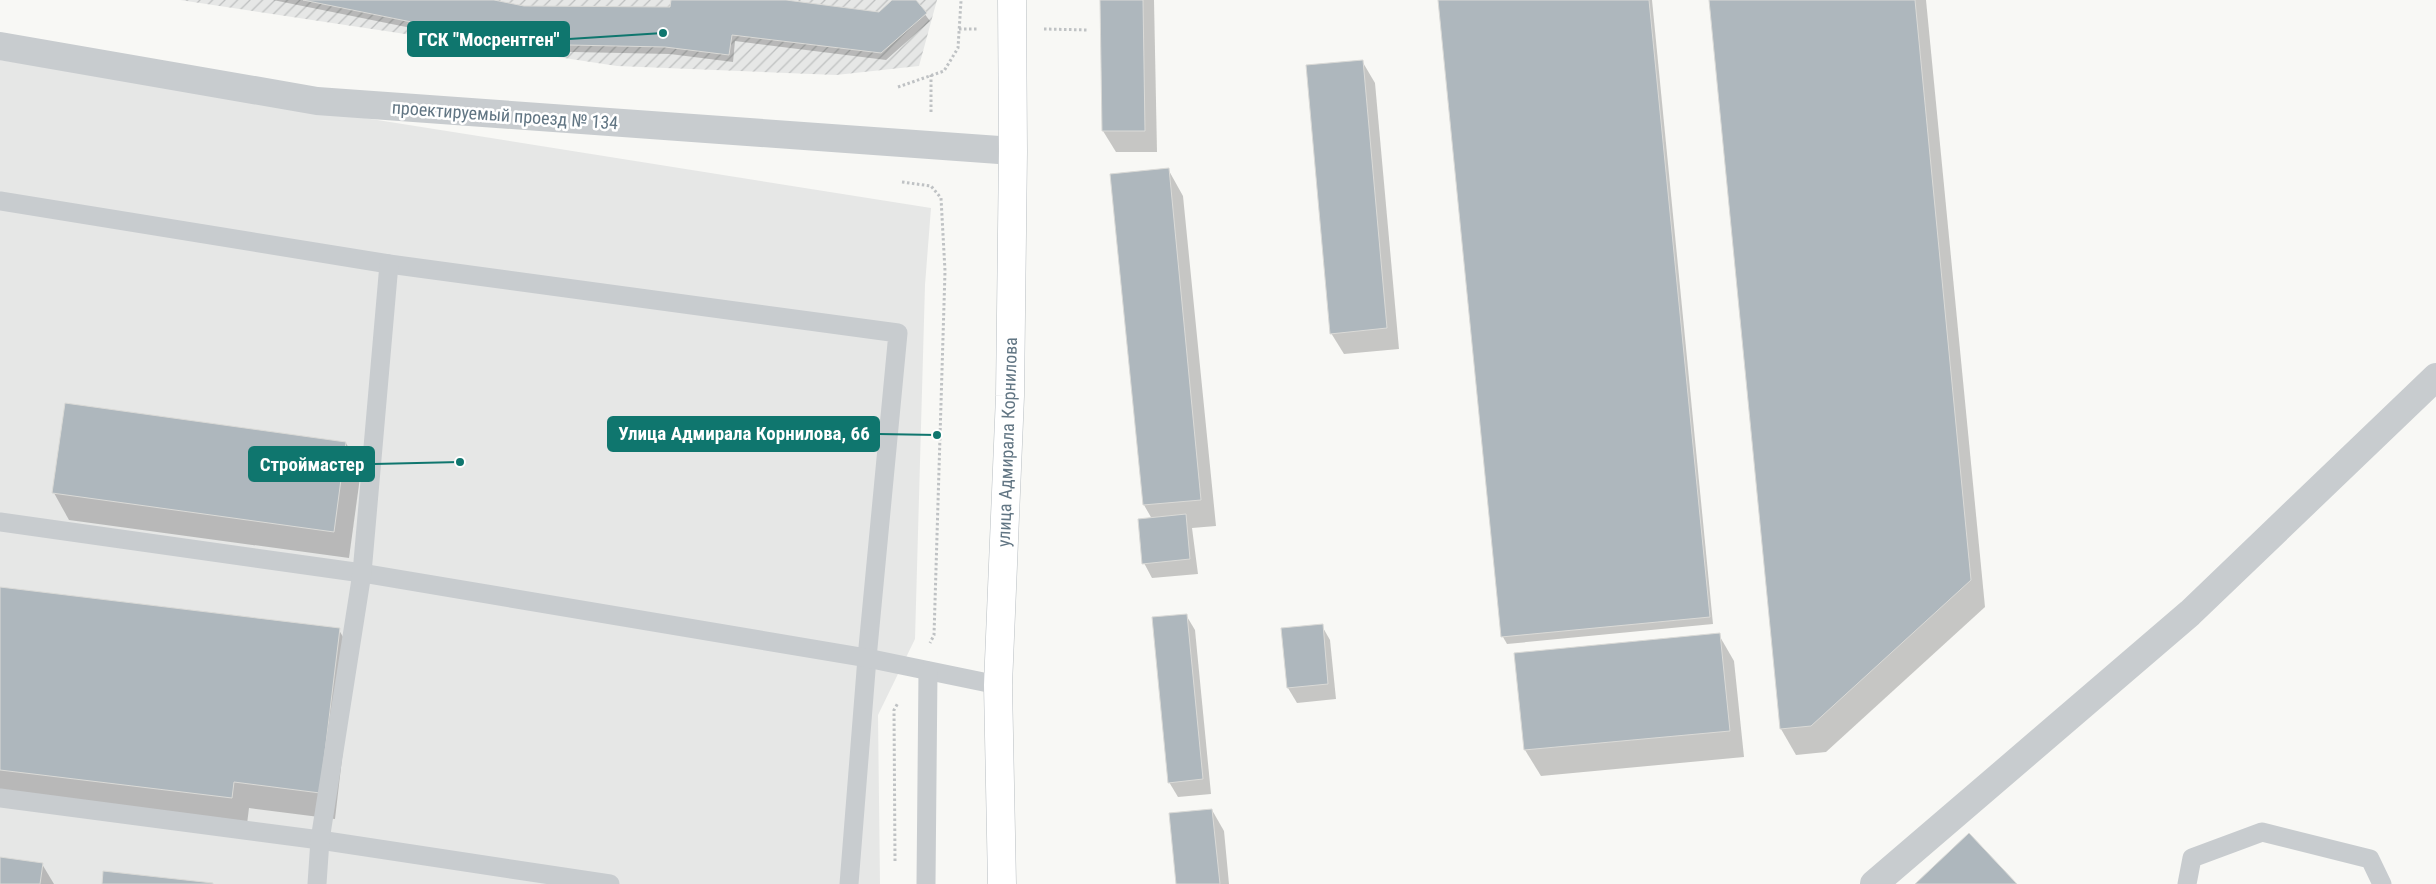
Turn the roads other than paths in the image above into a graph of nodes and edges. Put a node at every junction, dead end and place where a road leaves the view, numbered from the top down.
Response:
1 (1012, 0) edge
2 (0, 46) edge
3 (1013, 151) junction
4 (0, 201) edge
5 (389, 264) junction
6 (2436, 377) edge
7 (0, 522) edge
8 (362, 573) junction
9 (867, 658) junction
10 (922, 670) junction
11 (998, 685) junction
12 (0, 798) edge
13 (320, 840) junction
14 (317, 884) edge
15 (610, 884) edge
16 (849, 884) edge
17 (926, 884) edge
18 (1002, 884) edge
19 (1874, 884) edge
20 (2186, 884) edge
21 (2382, 884) edge

1 - 3 main road, улица Адмирала Корнилова
2 - 3 street, проектируемый проезд № 134
3 - 11 main road, улица Адмирала Корнилова
4 - 5 lane
5 - 8 lane
5 - 9 lane
6 - 19 street
7 - 8 lane
8 - 9 lane
8 - 13 lane
9 - 10 lane
9 - 16 lane
10 - 11 lane
10 - 17 lane
11 - 18 main road, улица Адмирала Корнилова
12 - 13 lane
13 - 14 lane
13 - 15 lane
20 - 21 lane

